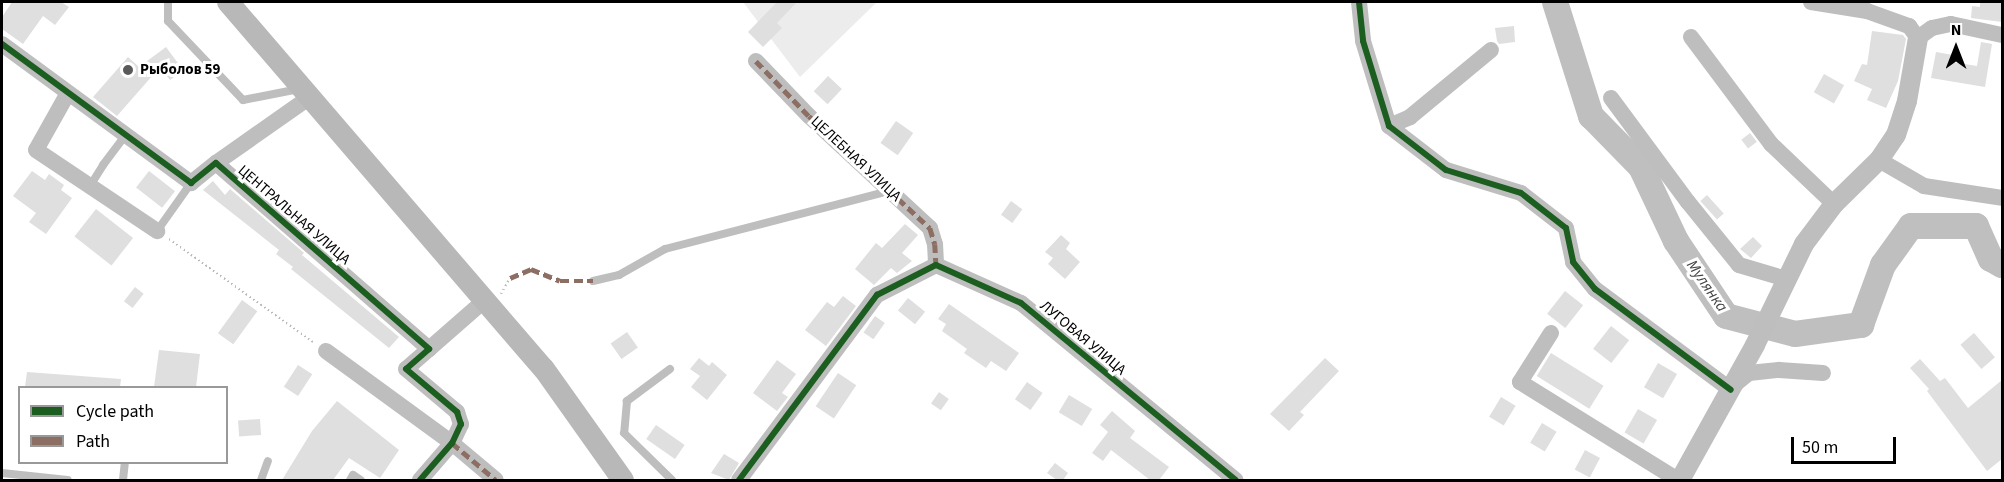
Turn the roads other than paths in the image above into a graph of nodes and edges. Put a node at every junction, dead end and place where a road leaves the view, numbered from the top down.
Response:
1 (168, 2) edge
2 (228, 2) edge
3 (1359, 2) edge
4 (1811, 2) edge
5 (2002, 35) edge
6 (1691, 37) dead end
7 (1918, 38) junction
8 (2, 44) edge
9 (1491, 50) dead end
10 (756, 61) dead end
11 (68, 93) junction
12 (306, 93) junction
13 (1611, 98) dead end
14 (1389, 126) junction
15 (126, 135) junction
16 (1879, 160) junction
17 (216, 163) junction
18 (191, 183) junction
19 (90, 186) junction
20 (890, 191) junction
21 (2002, 198) edge
22 (1834, 204) junction
23 (157, 231) joint
24 (936, 265) junction
25 (1786, 279) junction
26 (593, 281) dead end
27 (485, 300) junction
28 (1551, 333) dead end
29 (429, 349) junction
30 (326, 351) road end
31 (670, 369) dead end
32 (1824, 373) dead end
33 (1732, 387) junction
34 (452, 443) junction
35 (268, 461) dead end
36 (125, 464) edge
37 (2, 473) edge
38 (69, 480) edge
39 (123, 480) edge
40 (261, 480) edge
41 (350, 480) edge
42 (361, 480) edge
43 (420, 480) edge
44 (496, 480) edge
45 (623, 480) edge
46 (672, 480) edge
47 (739, 480) edge
48 (1236, 480) edge
49 (1679, 480) edge

1 - 12 lane
2 - 12 main road
3 - 14 street
4 - 7 street
5 - 7 street
6 - 22 street
7 - 16 street
8 - 11 street
9 - 14 street
10 - 20 street, ЦЕЛЕБНАЯ УЛИЦА
11 - 15 street
11 - 19 street
12 - 17 street
12 - 27 main road
13 - 25 street
14 - 33 street
15 - 18 street
15 - 19 lane
16 - 21 street
16 - 22 street
17 - 18 street, ЦЕНТРАЛЬНАЯ УЛИЦА
17 - 29 street, ЦЕНТРАЛЬНАЯ УЛИЦА
18 - 23 lane
19 - 23 street
20 - 24 street, ЦЕЛЕБНАЯ УЛИЦА
20 - 26 lane
22 - 25 street
24 - 47 street
24 - 48 street, ЛУГОВАЯ УЛИЦА
25 - 33 street
27 - 29 street
27 - 45 main road
28 - 49 street
29 - 34 street
30 - 34 street
31 - 46 lane
32 - 33 street
33 - 49 street
34 - 43 street
34 - 44 street
35 - 40 lane
36 - 39 lane
37 - 38 lane
41 - 42 lane

